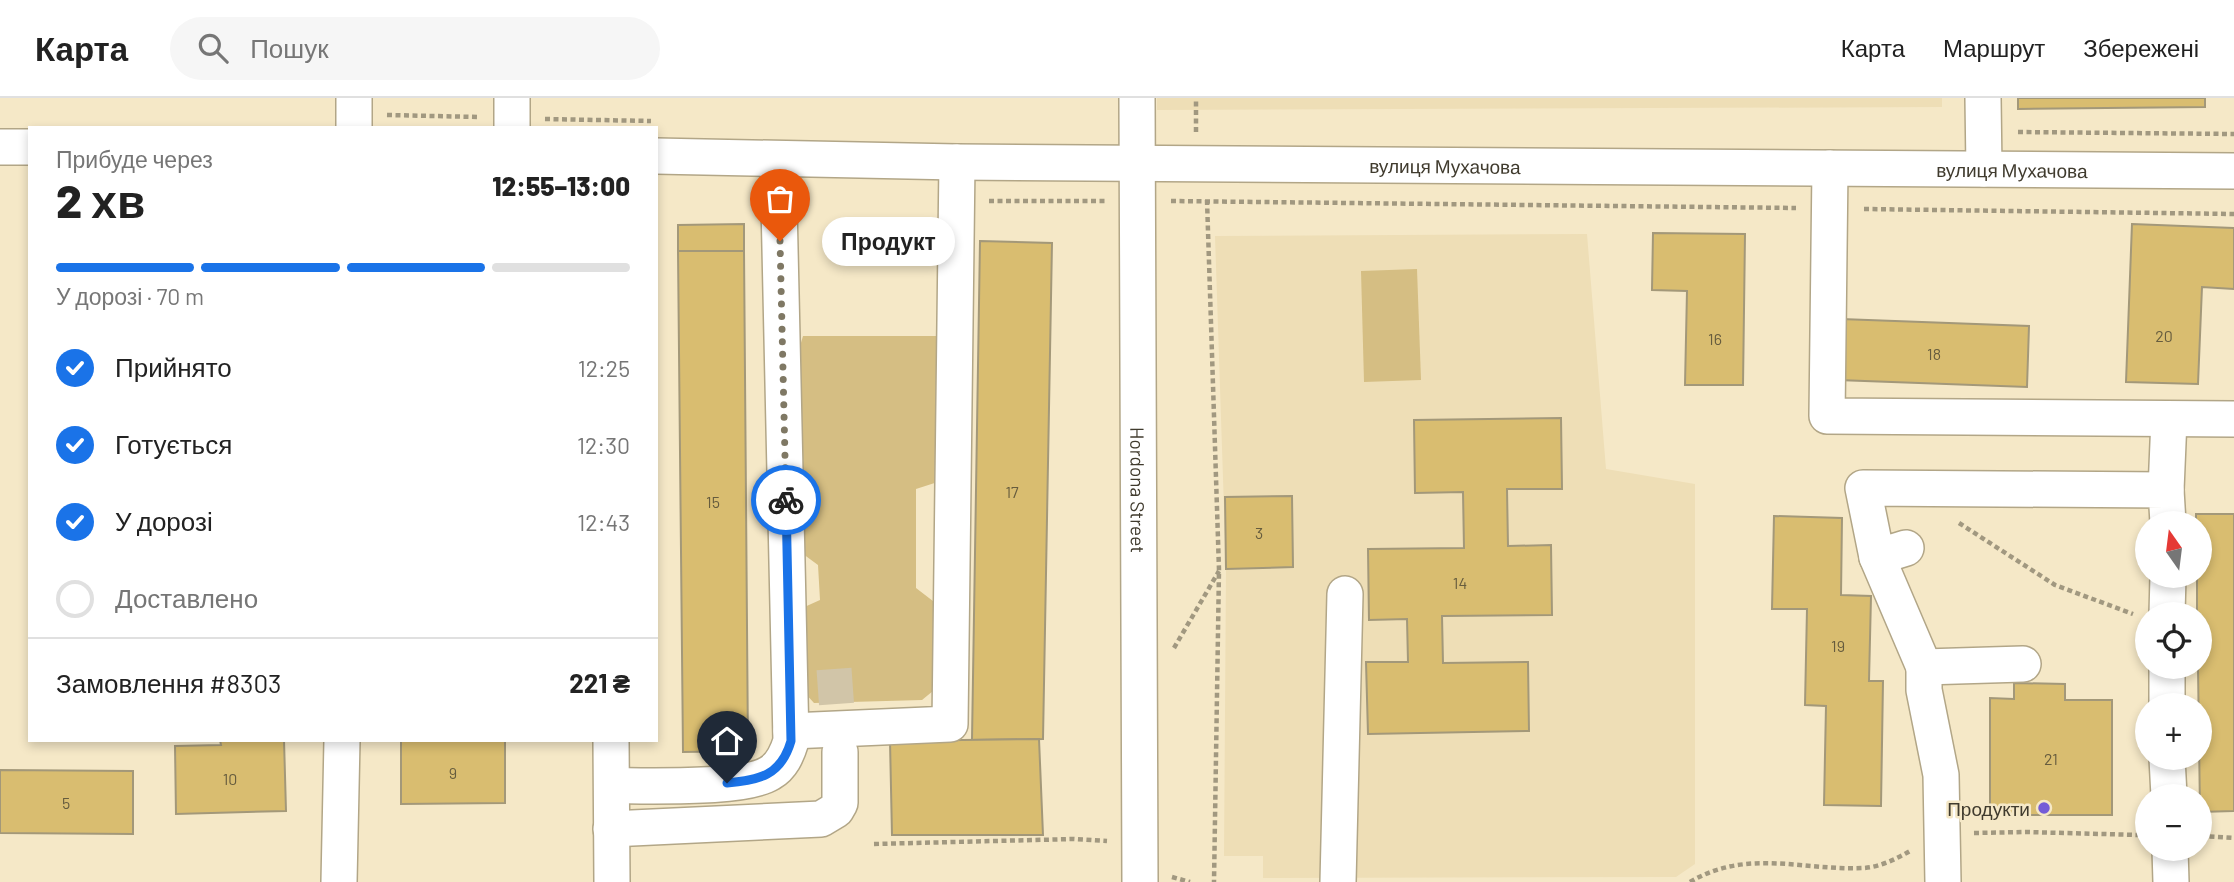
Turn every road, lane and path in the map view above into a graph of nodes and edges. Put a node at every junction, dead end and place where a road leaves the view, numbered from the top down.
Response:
1 (354, 98) edge
2 (512, 98) edge
3 (1137, 98) edge
4 (1196, 98) edge
5 (1983, 98) edge
6 (354, 126) edge
7 (512, 126) edge
8 (0, 147) edge
9 (28, 147) edge
10 (1201, 148) junction
11 (658, 156) edge
12 (778, 159) junction
13 (957, 162) junction
14 (1137, 163) junction
15 (1830, 168) junction
16 (1984, 169) junction
17 (2234, 171) edge
18 (957, 201) junction
19 (1137, 201) junction
20 (1207, 201) junction
21 (1829, 209) junction
22 (2234, 214) edge
23 (2169, 419) junction
24 (2234, 419) edge
25 (2167, 507) edge
26 (1953, 519) dead end
27 (1345, 594) dead end
28 (2135, 609) edge
29 (2023, 664) dead end
30 (1924, 667) junction
31 (792, 731) junction
32 (342, 742) edge
33 (611, 742) edge
34 (840, 752) tunnel mouth
35 (611, 786) junction
36 (611, 829) junction
37 (2212, 837) edge
38 (2234, 838) edge
39 (874, 845) dead end
40 (2170, 861) edge
41 (1140, 873) edge
42 (339, 882) edge
43 (612, 882) edge
44 (1190, 882) edge
45 (1214, 882) edge
46 (1338, 882) edge
47 (1943, 882) edge
48 (2171, 882) edge

1 - 6 street
2 - 7 street
3 - 14 street, Hordona Street
4 - 10 path
5 - 16 street
8 - 9 street
10 - 14 street, вулиця Мухачова
10 - 15 street, вулиця Мухачова
10 - 20 path
11 - 12 street, вулиця Мухачова
12 - 13 street, вулиця Мухачова
12 - 31 street
13 - 14 street, вулиця Мухачова
13 - 18 street
14 - 19 street, Hordona Street
15 - 16 street, вулиця Мухачова
15 - 21 street
16 - 17 street, вулиця Мухачова
18 - 19 path
18 - 31 street
19 - 20 path
19 - 41 street, Hordona Street
20 - 21 path
20 - 45 path
21 - 22 path
21 - 23 street
23 - 24 street
23 - 25 street
25 - 30 street
26 - 28 path
27 - 46 street
29 - 30 street
30 - 47 street
31 - 35 street
32 - 42 street
33 - 35 street
34 - 36 street
35 - 36 street
36 - 43 street
37 - 38 path
39 - 41 path
40 - 48 street
41 - 44 path

